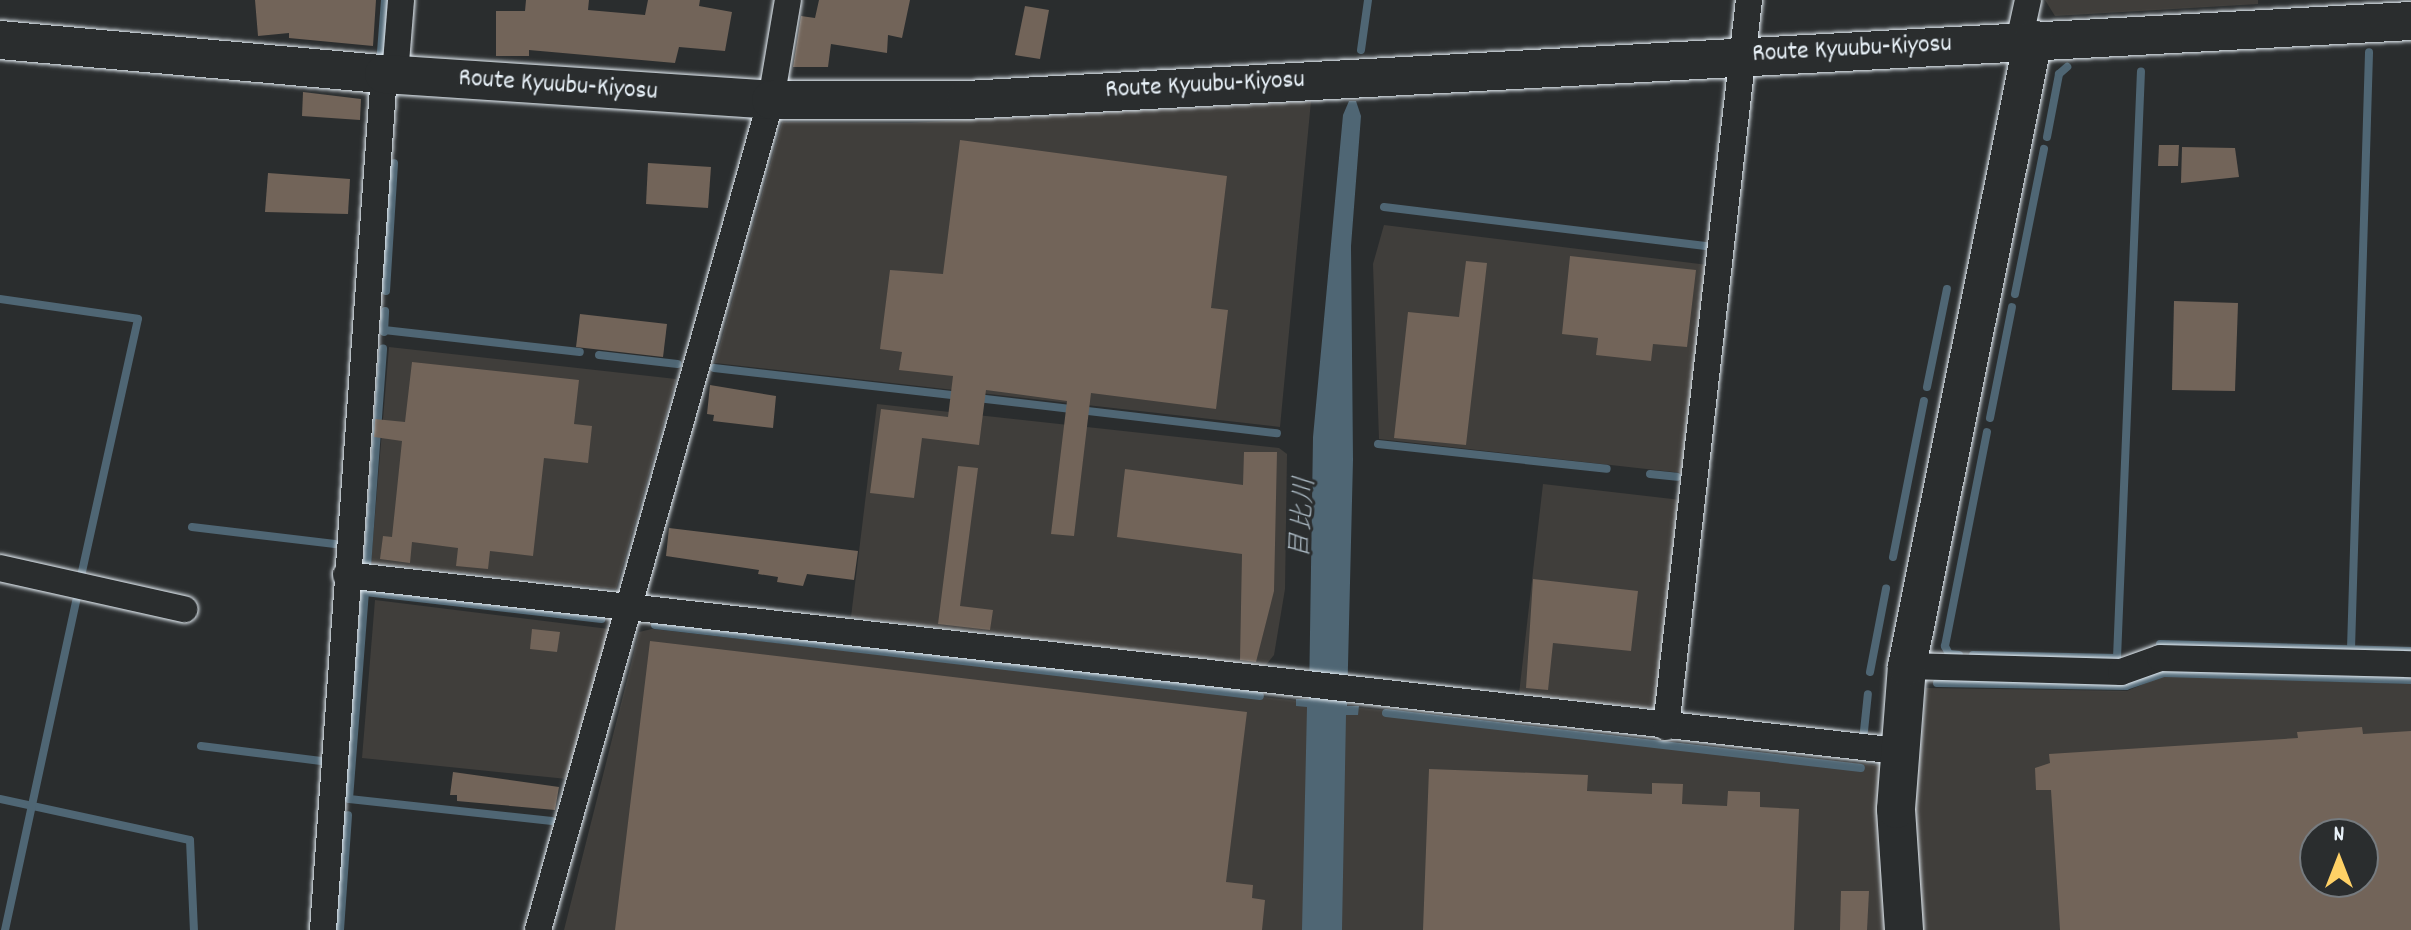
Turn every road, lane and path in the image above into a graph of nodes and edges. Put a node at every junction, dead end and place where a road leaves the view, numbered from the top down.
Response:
1 (401, 0) edge
2 (788, 0) edge
3 (1749, 0) edge
4 (2028, 0) edge
5 (2335, 13) edge
6 (2411, 21) edge
7 (0, 40) edge
8 (2026, 41) junction
9 (1743, 55) junction
10 (390, 75) junction
11 (771, 100) junction
12 (0, 568) edge
13 (346, 575) junction
14 (627, 608) junction
15 (184, 609) dead end
16 (2411, 664) edge
17 (1907, 666) junction
18 (1666, 727) junction
19 (1897, 751) junction
20 (323, 930) edge
21 (538, 930) edge
22 (1904, 930) edge

1 - 10 street
2 - 11 street
3 - 9 street
4 - 8 street
5 - 6 main road, Route Kyuubu-Kiyosu
5 - 8 main road, Route Kyuubu-Kiyosu
7 - 10 main road, Route Kyuubu-Kiyosu
8 - 9 main road, Route Kyuubu-Kiyosu
8 - 17 main road
9 - 11 main road, Route Kyuubu-Kiyosu
9 - 18 street
10 - 11 main road, Route Kyuubu-Kiyosu
10 - 13 street
11 - 14 street
12 - 15 street
13 - 14 street
13 - 20 street
14 - 18 street
14 - 21 street
16 - 17 street
17 - 19 main road
18 - 19 street
19 - 22 main road

